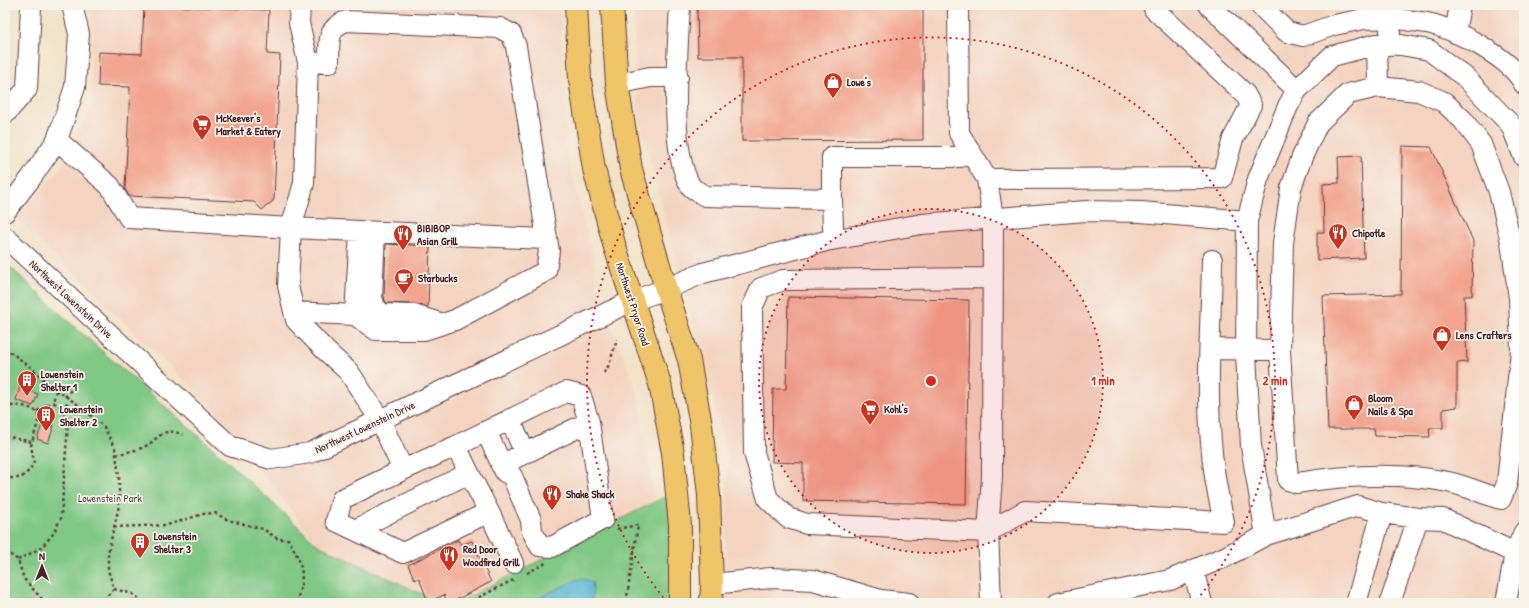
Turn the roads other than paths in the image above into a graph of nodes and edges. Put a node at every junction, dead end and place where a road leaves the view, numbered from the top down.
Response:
1 (72, 5) edge
2 (300, 5) edge
3 (576, 5) edge
4 (612, 5) edge
5 (680, 5) edge
6 (958, 5) edge
7 (1209, 5) edge
8 (1260, 5) edge
9 (1460, 5) edge
10 (29, 6) edge
11 (1154, 6) edge
12 (1392, 11) edge
13 (1455, 33) junction
14 (1383, 44) junction
15 (308, 62) junction
16 (678, 77) junction
17 (617, 84) junction
18 (1524, 84) edge
19 (1378, 87) junction
20 (1297, 90) junction
21 (5, 114) edge
22 (57, 140) junction
23 (970, 150) junction
24 (1524, 157) edge
25 (987, 179) junction
26 (832, 199) junction
27 (5, 212) edge
28 (993, 218) junction
29 (1247, 221) junction
30 (291, 228) junction
31 (368, 232) junction
32 (5, 237) edge
33 (546, 239) junction
34 (835, 239) junction
35 (1212, 260) dead end
36 (993, 278) junction
37 (666, 289) junction
38 (632, 301) junction
39 (294, 312) junction
40 (355, 315) junction
41 (443, 324) junction
42 (1211, 349) junction
43 (1246, 350) junction
44 (1280, 350) junction
45 (1523, 350) edge
46 (510, 419) junction
47 (380, 420) junction
48 (589, 422) junction
49 (486, 431) junction
50 (456, 446) junction
51 (525, 453) junction
52 (503, 468) junction
53 (403, 470) junction
54 (469, 473) junction
55 (489, 512) junction
56 (1382, 513) junction
57 (1418, 518) junction
58 (355, 530) junction
59 (988, 532) junction
60 (1524, 532) edge
61 (1266, 535) junction
62 (1519, 556) edge
63 (1194, 570) junction
64 (519, 571) road end
65 (712, 594) edge
66 (881, 601) edge
67 (680, 603) edge
68 (909, 603) edge
69 (991, 603) edge
70 (1058, 603) edge
71 (1065, 603) edge
72 (1202, 603) edge
73 (1356, 603) edge
74 (1390, 603) edge
75 (1506, 603) edge

1 - 22 street
2 - 15 street
3 - 38 main road, Northwest Pryor Road
4 - 17 main road
5 - 16 street
6 - 23 street
7 - 20 street
8 - 12 street
9 - 13 street
10 - 21 street
11 - 25 street
12 - 13 street
12 - 14 street
13 - 18 street
14 - 19 street
14 - 20 street
14 - 24 street
15 - 30 street
15 - 33 street
16 - 17 street
16 - 26 street
17 - 37 main road
19 - 44 street
19 - 45 street
20 - 29 street
22 - 27 street
22 - 30 street
23 - 25 street
23 - 26 street
25 - 28 street
26 - 34 street
28 - 29 street, Northwest Lowenstein Drive
28 - 34 street, Northwest Lowenstein Drive
28 - 36 street
29 - 43 street
30 - 31 street
30 - 39 street
31 - 33 street
31 - 40 street
31 - 41 street
32 - 47 street, Northwest Lowenstein Drive
33 - 41 street
34 - 37 street, Northwest Lowenstein Drive
35 - 42 street
36 - 59 street
36 - 59 street
37 - 38 street, Northwest Lowenstein Drive
37 - 65 main road
38 - 47 street, Northwest Lowenstein Drive
38 - 67 main road, Northwest Pryor Road
39 - 40 street
39 - 47 street
40 - 41 street
42 - 43 street
42 - 59 street
43 - 44 street
43 - 61 street
44 - 45 street
46 - 48 street
46 - 49 street
46 - 51 street
47 - 53 street
48 - 51 street
48 - 52 street
49 - 50 street
49 - 52 street
50 - 53 street
50 - 54 street
51 - 52 street
53 - 58 street
54 - 55 street
54 - 58 street
55 - 58 street
55 - 64 street
56 - 57 street
56 - 61 street
56 - 73 street
57 - 62 street
57 - 74 street
59 - 69 street
60 - 62 street
61 - 63 street
62 - 75 street
63 - 71 street
63 - 72 street
65 - 66 street
66 - 68 street
70 - 71 street

